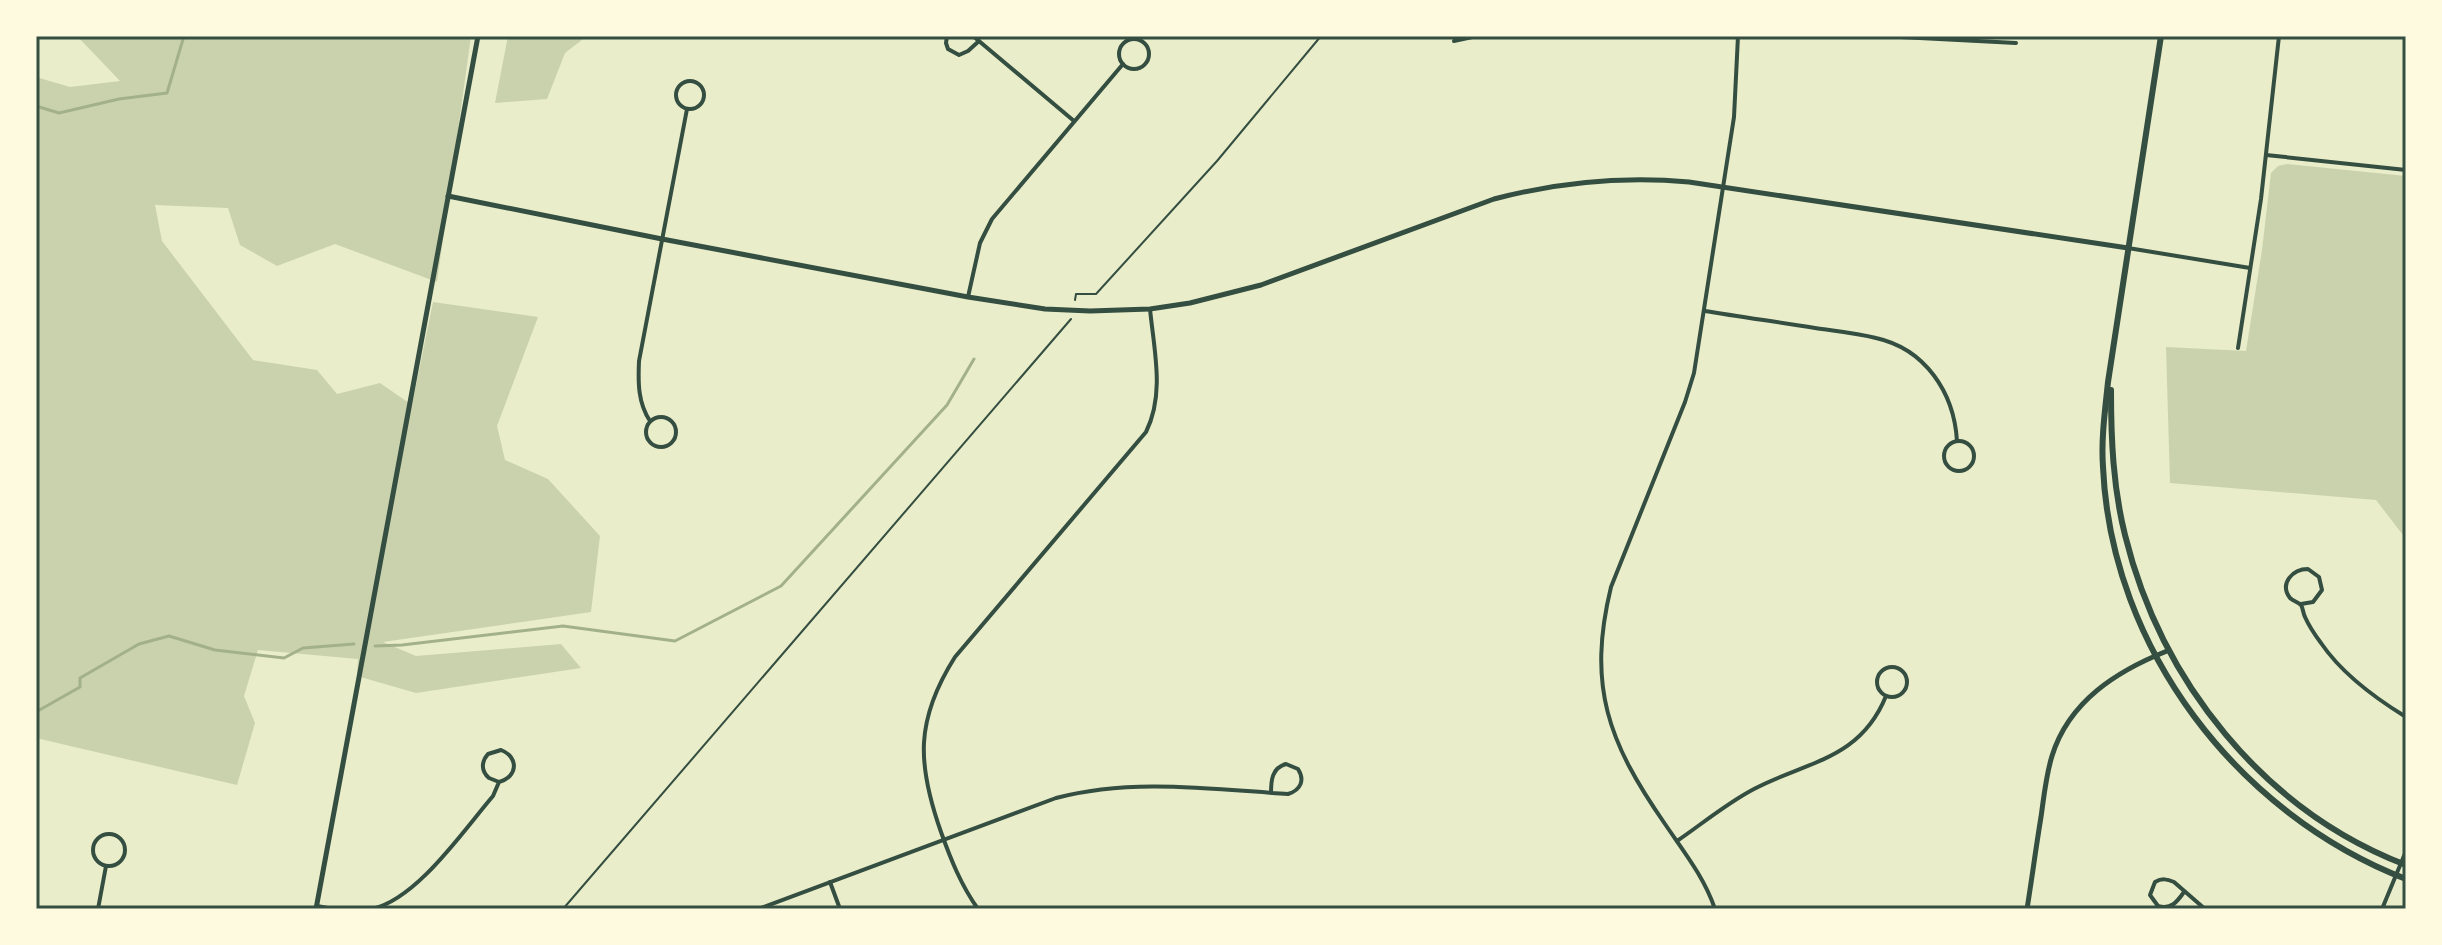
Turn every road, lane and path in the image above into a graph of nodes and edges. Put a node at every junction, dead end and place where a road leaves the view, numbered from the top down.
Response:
1 (478, 36) edge
2 (947, 36) edge
3 (973, 36) edge
4 (1321, 36) edge
5 (1477, 36) edge
6 (1738, 36) edge
7 (1881, 36) edge
8 (2161, 36) edge
9 (2279, 36) edge
10 (979, 41) junction
11 (1454, 41) dead end
12 (2016, 43) dead end
13 (1123, 64) junction
14 (687, 109) junction
15 (1074, 121) junction
16 (2266, 155) junction
17 (2406, 170) edge
18 (1724, 188) junction
19 (448, 196) junction
20 (662, 239) junction
21 (2128, 248) junction
22 (2250, 268) junction
23 (968, 297) junction
24 (1075, 300) dead end
25 (1150, 309) junction
26 (1705, 311) junction
27 (1072, 317) dead end
28 (2238, 348) dead end
29 (2111, 362) junction
30 (650, 421) junction
31 (1957, 441) junction
32 (2301, 604) junction
33 (2167, 651) junction
34 (2154, 656) junction
35 (1886, 696) junction
36 (2406, 717) edge
37 (499, 782) junction
38 (1271, 793) junction
39 (944, 839) junction
40 (1677, 841) junction
41 (2406, 851) edge
42 (2403, 864) edge
43 (106, 866) junction
44 (2396, 875) junction
45 (2406, 879) edge
46 (830, 882) junction
47 (2184, 892) junction
48 (317, 908) edge
49 (98, 909) edge
50 (333, 909) edge
51 (372, 909) edge
52 (563, 909) edge
53 (758, 909) edge
54 (840, 909) edge
55 (978, 909) edge
56 (1715, 909) edge
57 (2027, 909) edge
58 (2205, 909) edge
59 (2382, 909) edge

1 - 19 street
2 - 10 street
3 - 10 street
4 - 24 path
5 - 11 street
6 - 18 street
7 - 12 street
8 - 21 main road
9 - 16 street
10 - 15 street
13 - 13 street
13 - 15 street
14 - 14 street
14 - 20 street
15 - 23 street
16 - 17 street
16 - 22 street
18 - 21 street
18 - 25 street
18 - 26 street
19 - 20 street
19 - 48 street
20 - 23 street
20 - 30 street
21 - 22 street
21 - 29 main road
22 - 28 street
23 - 25 street
25 - 39 street
26 - 31 street
26 - 40 street
27 - 52 path
29 - 33 main road
29 - 34 main road
30 - 30 street
31 - 31 street
32 - 32 street
32 - 36 street
33 - 34 street
33 - 42 main road
34 - 44 main road
34 - 57 street
35 - 35 street
35 - 40 street
37 - 37 street
37 - 51 street
38 - 38 street
38 - 39 street
39 - 46 street
39 - 55 street
40 - 56 street
41 - 42 street
42 - 44 street
43 - 43 street
43 - 49 street
44 - 45 main road
44 - 59 street
46 - 53 street
46 - 54 street
47 - 47 street
47 - 58 street
48 - 50 street

